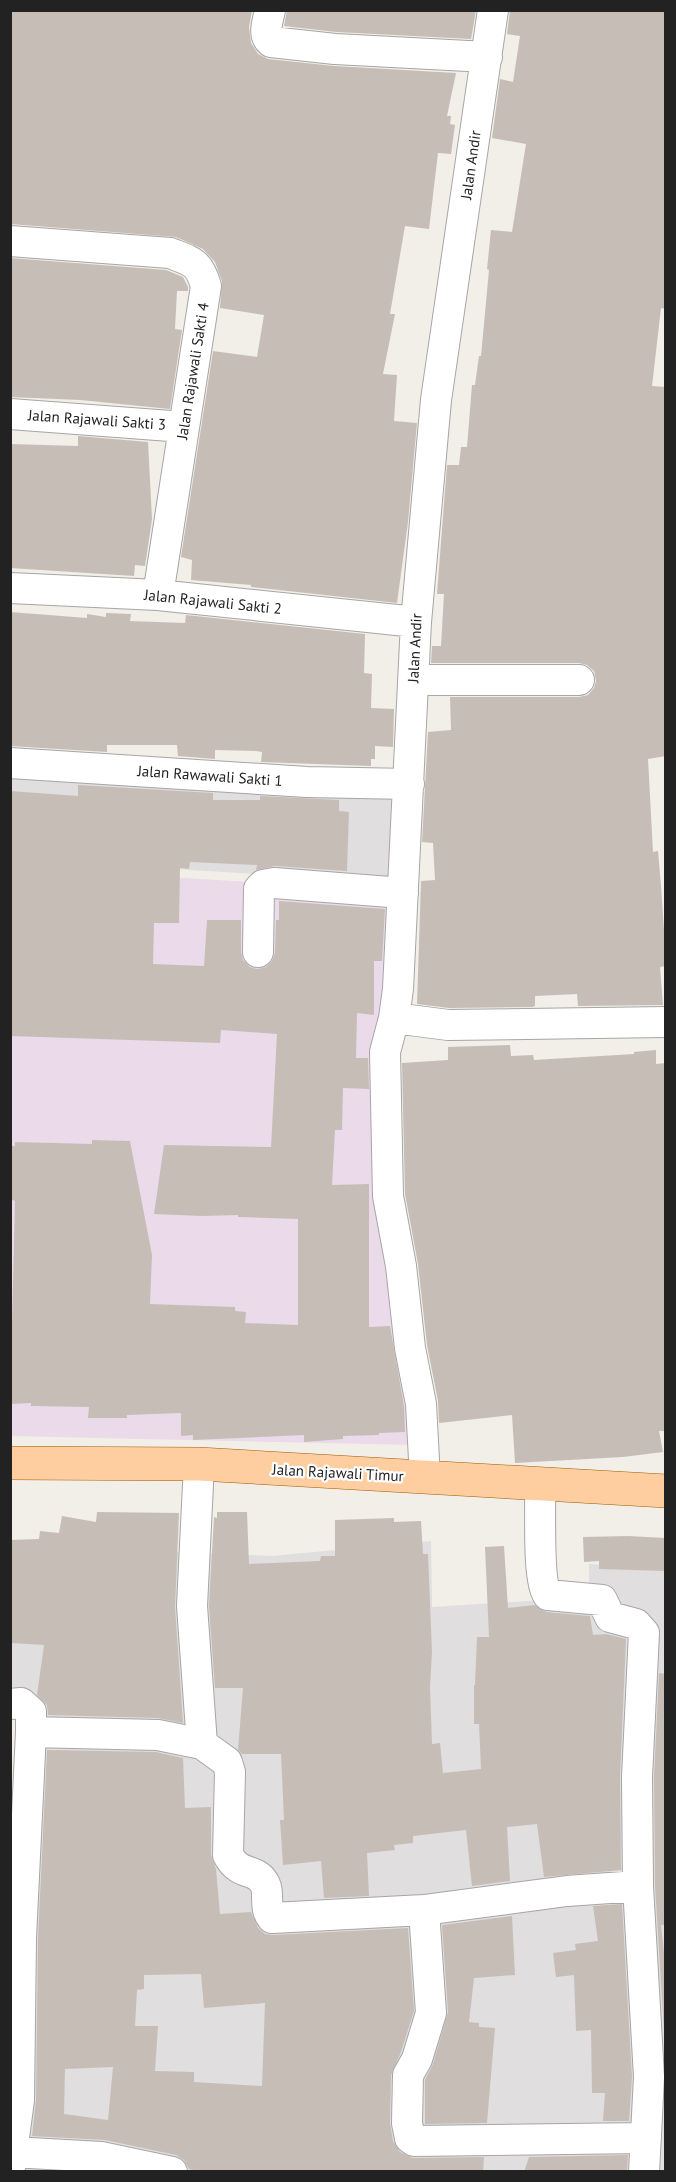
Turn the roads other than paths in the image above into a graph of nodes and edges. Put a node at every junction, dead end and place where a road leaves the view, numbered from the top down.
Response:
1 (270, 10) edge
2 (493, 10) edge
3 (487, 57) junction
4 (10, 241) edge
5 (10, 414) edge
6 (184, 427) junction
7 (10, 588) edge
8 (158, 595) junction
9 (416, 622) junction
10 (414, 680) junction
11 (579, 680) dead end
12 (10, 763) edge
13 (409, 784) junction
14 (403, 893) junction
15 (258, 952) dead end
16 (394, 1018) junction
17 (666, 1022) edge
18 (10, 1463) edge
19 (199, 1464) junction
20 (425, 1478) junction
21 (540, 1484) junction
22 (666, 1491) edge
23 (10, 1704) edge
24 (31, 1732) junction
25 (202, 1744) junction
26 (638, 1886) junction
27 (424, 1910) junction
28 (654, 1934) edge
29 (16, 1938) edge
30 (15, 2100) edge
31 (646, 2138) junction
32 (11, 2159) edge
33 (172, 2172) edge
34 (644, 2172) edge

1 - 3 street
2 - 3 street, Jalan Andir
3 - 9 street, Jalan Andir
4 - 6 street, Jalan Rajawali Sakti 4
5 - 6 street, Jalan Rajawali Sakti 3
6 - 8 street, Jalan Rajawali Sakti 4
7 - 8 street, Jalan Rajawali Sakti 2
8 - 9 street, Jalan Rajawali Sakti 2
9 - 10 street, Jalan Andir
10 - 11 street
10 - 13 street, Jalan Andir
12 - 13 street, Jalan Rawawali Sakti 1
13 - 14 street, Jalan Andir
14 - 15 street
14 - 16 street, Jalan Andir
16 - 17 street
16 - 20 street, Jalan Andir
18 - 19 main road, Jalan Rajawali Timur
19 - 20 main road, Jalan Rajawali Timur
19 - 25 street
20 - 21 main road, Jalan Rajawali Timur
21 - 22 main road, Jalan Rajawali Timur
21 - 26 street
23 - 24 street
24 - 25 street
24 - 29 street
25 - 27 street
26 - 27 street
26 - 28 street
27 - 31 street
28 - 31 street
29 - 30 street
30 - 32 street
31 - 34 street
32 - 33 street

